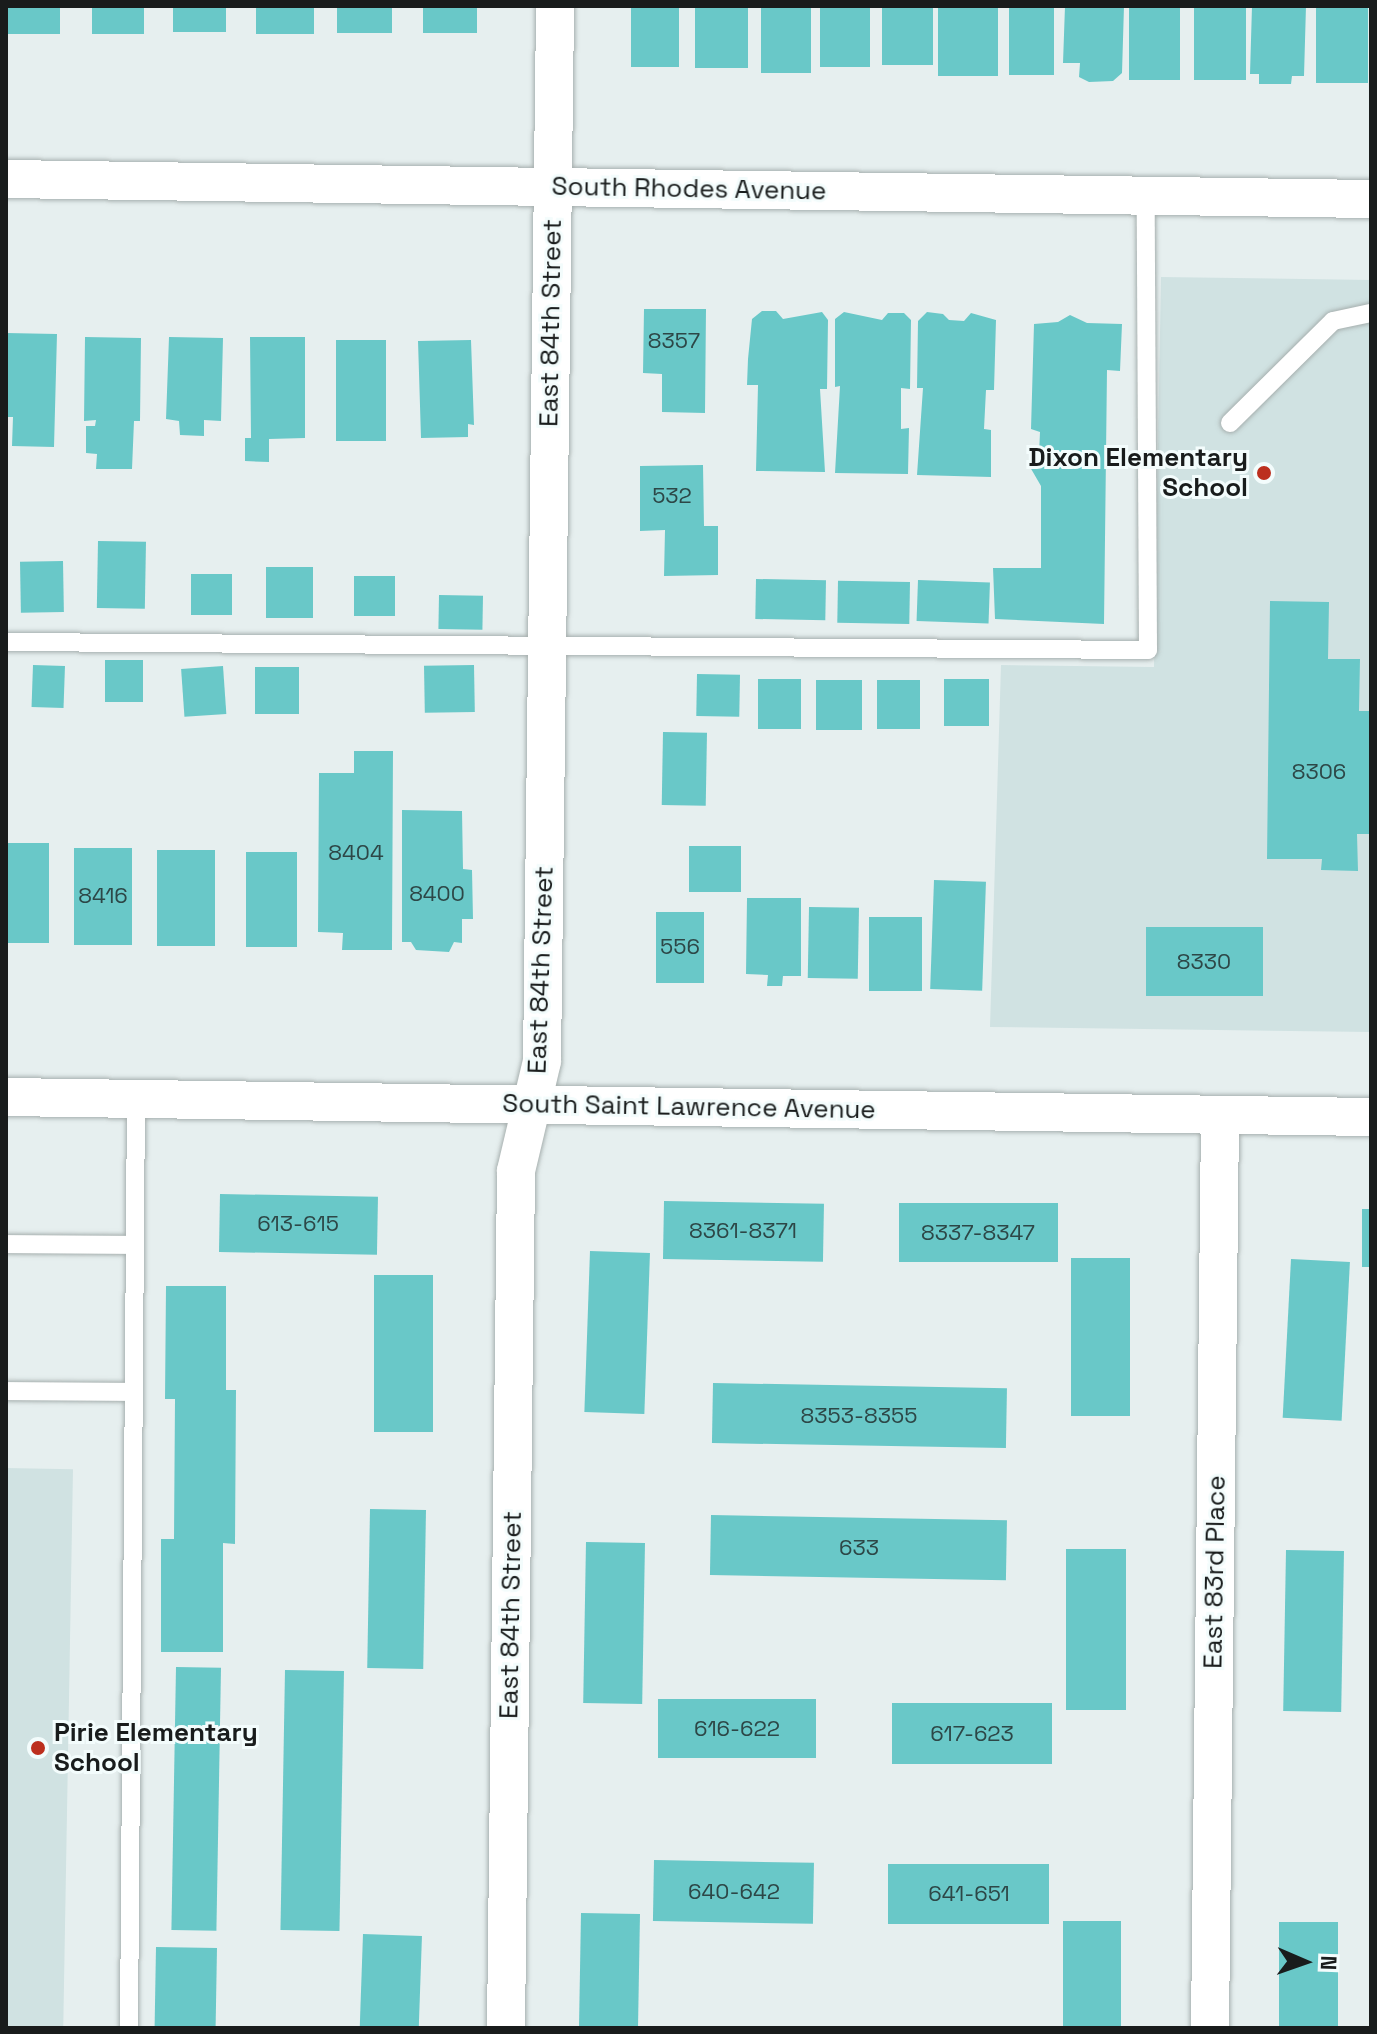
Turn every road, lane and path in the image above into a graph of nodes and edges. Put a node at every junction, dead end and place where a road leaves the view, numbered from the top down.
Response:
1 (555, 6) edge
2 (6, 179) edge
3 (553, 187) junction
4 (1146, 196) junction
5 (1371, 199) edge
6 (1371, 313) edge
7 (1230, 423) dead end
8 (6, 642) edge
9 (547, 647) junction
10 (6, 1097) edge
11 (136, 1099) junction
12 (533, 1105) junction
13 (1220, 1115) junction
14 (1371, 1117) edge
15 (6, 1244) edge
16 (135, 1245) junction
17 (6, 1391) edge
18 (134, 1392) junction
19 (129, 2028) edge
20 (506, 2028) edge
21 (1210, 2028) edge

1 - 3 street, East 84th Street
2 - 3 street, South Rhodes Avenue
3 - 4 street, South Rhodes Avenue
3 - 9 street, East 84th Street
4 - 5 street, South Rhodes Avenue
4 - 9 lane
6 - 7 lane
8 - 9 lane
9 - 12 street, East 84th Street
10 - 11 street, South Saint Lawrence Avenue
11 - 12 street, South Saint Lawrence Avenue
11 - 16 lane
12 - 13 street, South Saint Lawrence Avenue
12 - 20 street, East 84th Street
13 - 14 street, South Saint Lawrence Avenue
13 - 21 street, East 83rd Place
15 - 16 lane
16 - 18 lane
17 - 18 lane
18 - 19 lane

